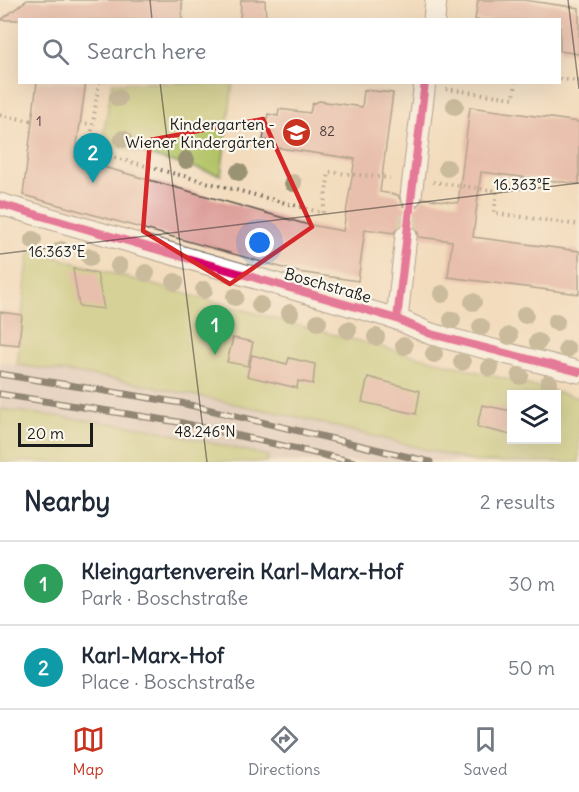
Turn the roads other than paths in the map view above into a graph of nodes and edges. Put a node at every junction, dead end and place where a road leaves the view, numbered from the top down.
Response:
1 (436, 0) edge
2 (434, 18) edge
3 (425, 84) edge
4 (411, 196) tunnel mouth
5 (0, 204) edge
6 (406, 236) tunnel mouth
7 (397, 319) junction
8 (579, 372) edge

1 - 2 street
3 - 4 street
5 - 7 street, Boschstraße
6 - 7 street
7 - 8 street, Boschstraße

